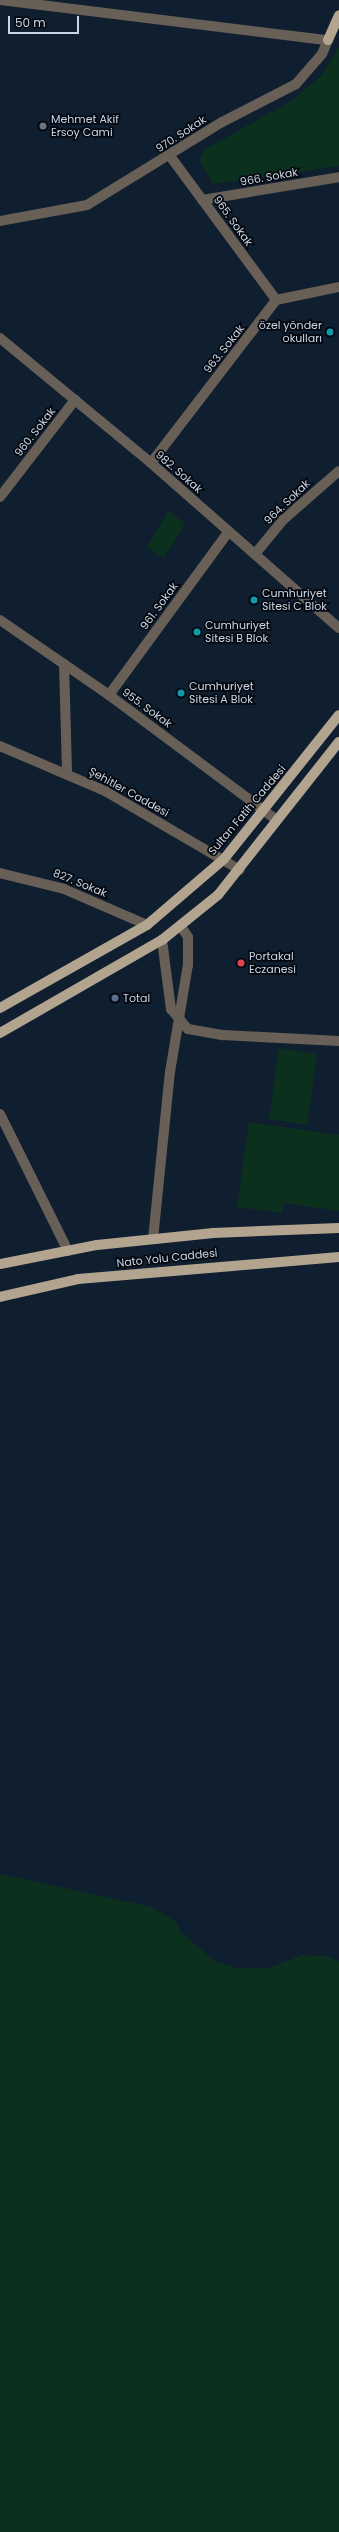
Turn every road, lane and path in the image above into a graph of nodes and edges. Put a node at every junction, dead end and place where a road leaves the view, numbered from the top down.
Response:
1 (0, 0) edge
2 (339, 15) edge
3 (328, 40) junction
4 (170, 156) junction
5 (339, 177) edge
6 (202, 200) junction
7 (0, 221) edge
8 (339, 287) edge
9 (276, 300) junction
10 (0, 338) edge
11 (75, 400) junction
12 (151, 463) junction
13 (339, 471) edge
14 (0, 497) edge
15 (229, 531) junction
16 (255, 554) junction
17 (0, 620) edge
18 (339, 628) edge
19 (64, 664) junction
20 (109, 695) junction
21 (339, 716) edge
22 (339, 742) edge
23 (0, 746) edge
24 (67, 773) junction
25 (264, 809) junction
26 (277, 820) junction
27 (224, 859) junction
28 (240, 870) junction
29 (0, 873) edge
30 (147, 925) junction
31 (180, 925) junction
32 (162, 940) junction
33 (0, 1008) edge
34 (179, 1021) junction
35 (0, 1033) edge
36 (339, 1041) edge
37 (0, 1114) edge
38 (339, 1228) edge
39 (153, 1239) junction
40 (68, 1251) junction
41 (339, 1257) edge
42 (0, 1264) edge
43 (0, 1297) edge

1 - 3 street
2 - 3 main road, 970. Sokak
3 - 4 street, 970. Sokak
4 - 6 street, 965. Sokak
4 - 7 street, 970. Sokak
5 - 6 street, 966. Sokak
6 - 9 street, 965. Sokak
8 - 9 street
9 - 12 street, 963. Sokak
10 - 11 street, 982. Sokak
11 - 12 street, 982. Sokak
11 - 14 street, 960. Sokak
12 - 15 street, 982. Sokak
13 - 16 street, 964. Sokak
15 - 16 street, 982. Sokak
15 - 20 street, 961. Sokak
16 - 18 street, 982. Sokak
17 - 19 street, 955. Sokak
19 - 20 street, 955. Sokak
19 - 24 street
20 - 25 street, 955. Sokak
21 - 25 main road, Sultan Fatih Caddesi
22 - 26 main road
23 - 24 street, Şehitler Caddesi
24 - 27 street, Şehitler Caddesi
25 - 26 street, 955. Sokak
25 - 27 main road, Sultan Fatih Caddesi
26 - 28 main road
27 - 28 street, Şehitler Caddesi
27 - 30 main road, Sultan Fatih Caddesi
28 - 31 main road
29 - 30 street, 827. Sokak
30 - 33 main road, Sultan Fatih Caddesi
31 - 32 main road
31 - 34 street
32 - 34 street
32 - 35 main road
34 - 36 street
34 - 39 street
37 - 40 street
38 - 39 main road, Nato Yolu Caddesi
39 - 40 main road, Nato Yolu Caddesi
40 - 42 main road, Nato Yolu Caddesi
41 - 43 main road, Nato Yolu Caddesi

